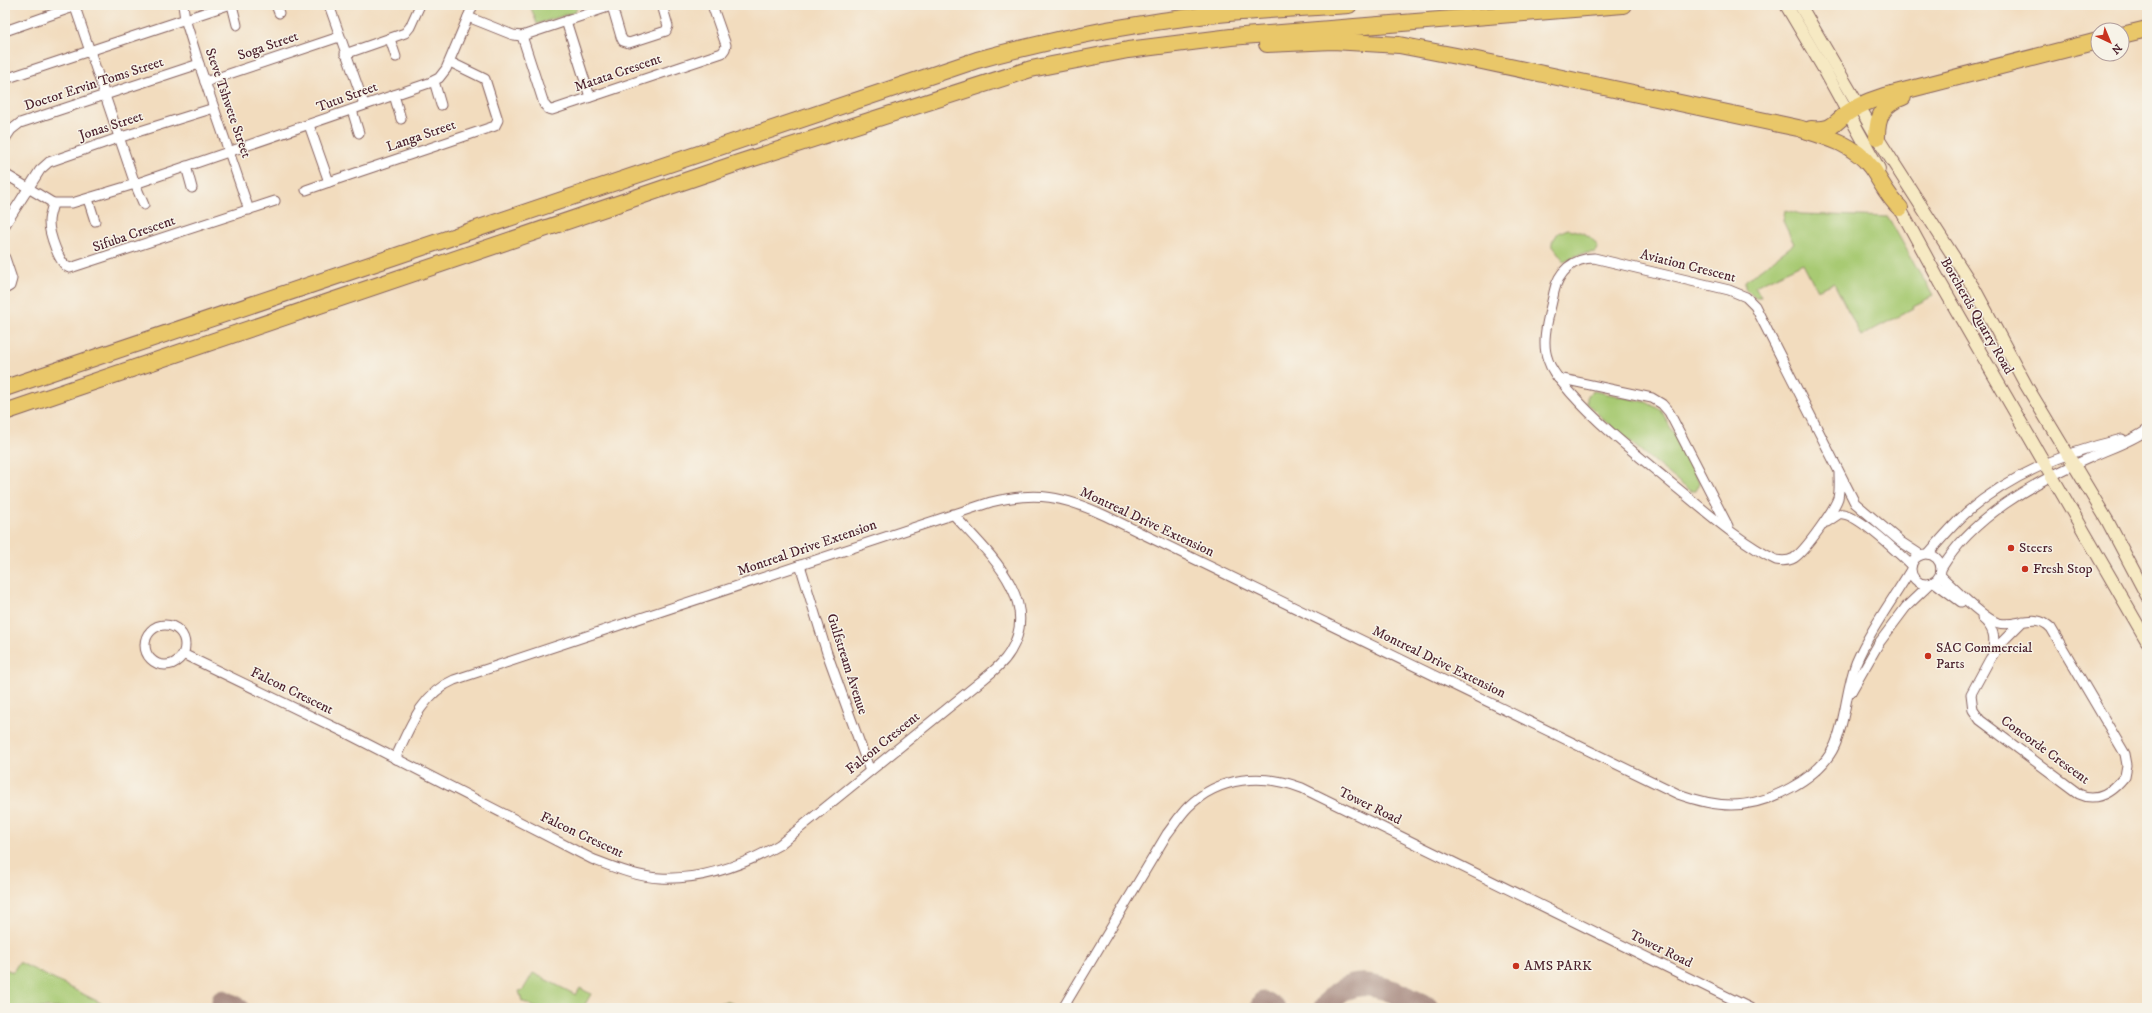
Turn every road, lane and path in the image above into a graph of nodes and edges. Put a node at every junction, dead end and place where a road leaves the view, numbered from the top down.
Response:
1 (183, 5) edge
2 (228, 5) edge
3 (232, 5) edge
4 (420, 5) edge
5 (473, 5) edge
6 (613, 5) edge
7 (662, 5) edge
8 (712, 5) edge
9 (1276, 5) edge
10 (1349, 5) edge
11 (1623, 5) edge
12 (1786, 5) edge
13 (1800, 5) edge
14 (77, 6) edge
15 (332, 6) edge
16 (586, 9) edge
17 (1232, 13) junction
18 (468, 17) junction
19 (185, 19) junction
20 (566, 21) junction
21 (237, 25) dead end
22 (2147, 29) edge
23 (5, 31) edge
24 (2130, 33) edge
25 (522, 36) junction
26 (339, 37) junction
27 (390, 39) junction
28 (2090, 43) edge
29 (1128, 50) junction
30 (90, 51) junction
31 (345, 54) junction
32 (396, 57) dead end
33 (450, 62) junction
34 (199, 64) junction
35 (5, 79) edge
36 (205, 82) junction
37 (434, 82) junction
38 (1936, 84) junction
39 (394, 95) junction
40 (104, 96) junction
41 (590, 97) junction
42 (364, 104) junction
43 (441, 105) dead end
44 (214, 108) junction
45 (1853, 109) junction
46 (352, 110) junction
47 (401, 119) dead end
48 (309, 125) junction
49 (1798, 128) junction
50 (359, 133) dead end
51 (1877, 137) junction
52 (118, 138) junction
53 (5, 139) edge
54 (229, 151) junction
55 (186, 166) junction
56 (5, 174) edge
57 (329, 182) junction
58 (135, 184) junction
59 (28, 188) junction
60 (192, 188) dead end
61 (306, 190) dead end
62 (88, 199) junction
63 (276, 201) dead end
64 (53, 203) junction
65 (144, 205) dead end
66 (1900, 208) junction
67 (250, 210) junction
68 (95, 222) dead end
69 (5, 225) edge
70 (5, 258) edge
71 (5, 288) edge
72 (1558, 378) junction
73 (5, 388) edge
74 (5, 412) edge
75 (2147, 430) edge
76 (2071, 460) junction
77 (2044, 464) junction
78 (1839, 473) junction
79 (2051, 477) junction
80 (953, 514) junction
81 (1820, 528) junction
82 (1730, 529) junction
83 (1924, 554) junction
84 (800, 565) junction
85 (1910, 568) junction
86 (1937, 578) junction
87 (2147, 596) edge
88 (2023, 621) junction
89 (2147, 640) edge
90 (183, 654) junction
91 (1990, 659) junction
92 (1848, 697) junction
93 (395, 759) junction
94 (870, 771) junction
95 (1063, 1008) edge
96 (1750, 1008) edge

1 - 19 street, Steve Tshwete Street
2 - 19 street
3 - 21 street
4 - 27 street
5 - 18 street
6 - 7 street
6 - 16 street
8 - 41 street, Matata Crescent
9 - 17 highway
10 - 17 highway
11 - 29 highway
12 - 45 main road, Borcherds Quarry Road
13 - 45 main road, Borcherds Quarry Road
14 - 23 street
14 - 30 street
15 - 26 street
16 - 20 street
17 - 73 highway
18 - 25 street
18 - 33 street
19 - 30 street
19 - 34 street, Steve Tshwete Street
20 - 25 street
20 - 41 street
22 - 24 highway
25 - 41 street, Matata Crescent
26 - 31 street
26 - 36 street, Soga Street
27 - 31 street
27 - 32 street
28 - 38 highway
29 - 49 highway
29 - 74 highway
30 - 35 street
30 - 40 street
31 - 42 street
33 - 37 street
33 - 57 street, Langa Street
34 - 36 street, Steve Tshwete Street
34 - 40 street, Doctor Ervin Toms Street
36 - 44 street, Steve Tshwete Street
37 - 39 street, Tutu Street
37 - 43 street
38 - 45 highway
38 - 51 highway
39 - 42 street, Tutu Street
39 - 47 street
40 - 52 street
40 - 53 street, Doctor Ervin Toms Street
42 - 46 street, Tutu Street
44 - 52 street, Jonas Street
44 - 54 street, Steve Tshwete Street
45 - 49 highway
45 - 51 main road, Borcherds Quarry Road
45 - 66 main road, Borcherds Quarry Road
46 - 48 street, Tutu Street
46 - 50 street
48 - 54 street, Tutu Street
48 - 57 street
49 - 66 highway
51 - 76 main road, Borcherds Quarry Road
52 - 58 street
52 - 59 street, Jonas Street
54 - 55 street, Tutu Street
54 - 67 street, Steve Tshwete Street
55 - 58 street, Tutu Street
55 - 60 street
56 - 59 street
57 - 61 street
58 - 62 street, Tutu Street
58 - 65 street
59 - 64 street
59 - 69 street, Jonas Street
62 - 64 street, Tutu Street
62 - 68 street
63 - 67 street, Sifuba Crescent
64 - 67 street, Sifuba Crescent
66 - 77 main road, Borcherds Quarry Road
70 - 71 street
72 - 78 street, Aviation Crescent
72 - 82 street, Aviation Crescent
72 - 82 street, Aviation Crescent
75 - 76 street
76 - 77 street
76 - 79 street, Montreal Drive Extension
76 - 87 main road, Borcherds Quarry Road
77 - 79 main road, Borcherds Quarry Road
77 - 83 street
78 - 81 street, Aviation Crescent
78 - 83 street, Aviation Crescent
79 - 86 street, Montreal Drive Extension
79 - 89 main road, Borcherds Quarry Road
80 - 84 street, Montreal Drive Extension
80 - 92 street, Montreal Drive Extension
80 - 94 street, Falcon Crescent
81 - 82 street, Aviation Crescent
81 - 85 street, Aviation Crescent
83 - 85 street
83 - 86 street
84 - 93 street, Montreal Drive Extension
84 - 94 street, Gulfstream Avenue
85 - 86 street
85 - 92 street, Montreal Drive Extension
86 - 88 street, Concorde Crescent
86 - 91 street, Concorde Crescent
86 - 92 street, Montreal Drive Extension
88 - 91 street, Concorde Crescent
88 - 91 street, Concorde Crescent
90 - 90 street
90 - 93 street, Falcon Crescent
93 - 94 street, Falcon Crescent
95 - 96 street, Tower Road

